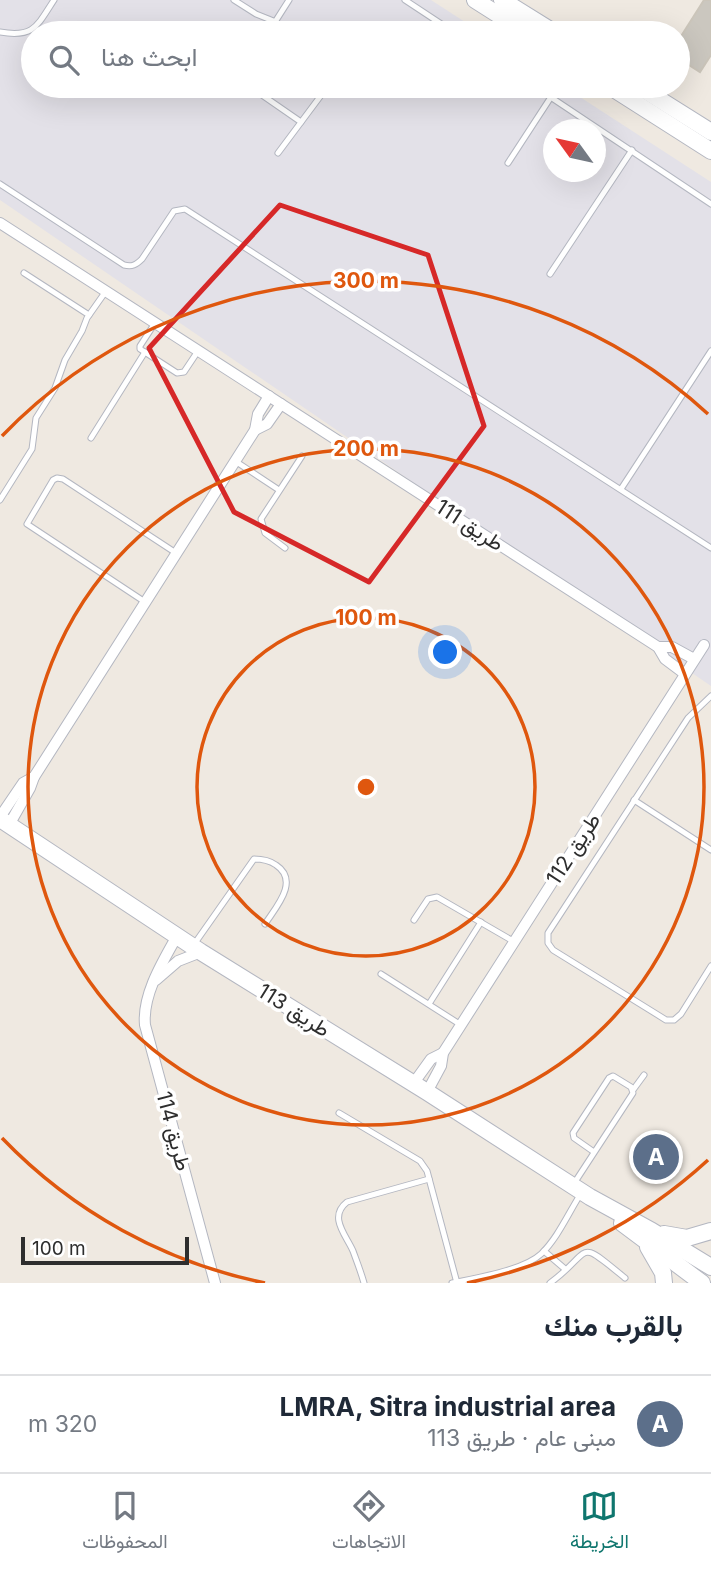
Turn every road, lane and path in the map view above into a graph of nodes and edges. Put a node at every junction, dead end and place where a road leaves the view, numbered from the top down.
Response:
1 (54, 0) edge
2 (234, 0) edge
3 (289, 0) edge
4 (405, 0) edge
5 (475, 0) edge
6 (502, 0) edge
7 (39, 21) edge
8 (274, 21) edge
9 (277, 21) edge
10 (437, 21) edge
11 (508, 21) edge
12 (536, 21) edge
13 (0, 32) edge
14 (21, 35) edge
15 (266, 98) edge
16 (319, 98) edge
17 (550, 98) edge
18 (553, 98) edge
19 (628, 98) edge
20 (657, 98) edge
21 (301, 122) junction
22 (711, 132) edge
23 (632, 150) junction
24 (711, 151) edge
25 (278, 153) dead end
26 (508, 163) dead end
27 (0, 184) edge
28 (711, 204) edge
29 (0, 223) edge
30 (24, 273) dead end
31 (550, 274) dead end
32 (106, 291) junction
33 (89, 315) junction
34 (155, 323) junction
35 (198, 351) junction
36 (711, 351) edge
37 (145, 352) junction
38 (269, 396) junction
39 (281, 404) junction
40 (255, 430) junction
41 (91, 438) dead end
42 (302, 456) dead end
43 (235, 461) junction
44 (621, 489) junction
45 (279, 490) junction
46 (0, 500) edge
47 (285, 548) dead end
48 (711, 548) edge
49 (176, 553) junction
50 (145, 602) junction
51 (704, 645) dead end
52 (658, 647) junction
53 (694, 659) junction
54 (685, 674) junction
55 (711, 695) edge
56 (634, 800) junction
57 (3, 820) edge
58 (711, 850) edge
59 (414, 920) dead end
60 (481, 922) junction
61 (265, 924) dead end
62 (177, 936) junction
63 (514, 942) junction
64 (197, 949) junction
65 (711, 966) edge
66 (381, 974) dead end
67 (156, 981) junction
68 (429, 1004) junction
69 (461, 1025) junction
70 (443, 1053) junction
71 (644, 1075) dead end
72 (420, 1088) junction
73 (634, 1090) junction
74 (339, 1113) dead end
75 (594, 1152) junction
76 (429, 1179) junction
77 (582, 1192) junction
78 (711, 1231) edge
79 (648, 1236) junction
80 (544, 1251) junction
81 (710, 1266) edge
82 (565, 1269) junction
83 (625, 1278) dead end
84 (698, 1282) edge
85 (215, 1283) edge
86 (364, 1283) edge
87 (456, 1283) edge
88 (550, 1283) edge
89 (664, 1283) edge

1 - 7 lane
2 - 8 lane
3 - 9 lane
4 - 10 lane
5 - 11 street
6 - 12 street
13 - 14 lane
15 - 21 lane
16 - 21 lane
17 - 26 lane
18 - 23 lane
19 - 24 street
20 - 22 street
21 - 25 lane
23 - 28 lane
23 - 31 lane
27 - 44 lane
29 - 32 street, طريق 111
30 - 33 lane
32 - 33 lane
32 - 34 street, طريق 111
33 - 46 lane
34 - 35 street, طريق 111
34 - 37 lane
35 - 37 lane
35 - 38 street, طريق 111
36 - 44 lane
37 - 41 lane
38 - 39 street, طريق 111
38 - 40 street
39 - 40 street
39 - 52 street, طريق 111
40 - 43 street
42 - 45 lane
43 - 45 lane
43 - 49 street
44 - 48 lane
45 - 47 lane
49 - 50 street
49 - 50 lane
50 - 57 street
51 - 53 street, طريق 112
52 - 53 street, طريق 111
52 - 54 street, طريق 111
53 - 54 street, طريق 112
54 - 63 street, طريق 112
55 - 56 lane
56 - 58 lane
56 - 65 lane
57 - 62 street, طريق 113
59 - 60 lane
60 - 63 lane
60 - 68 lane
61 - 64 lane
62 - 64 street, طريق 113
62 - 67 street, طريق 114
63 - 69 street, طريق 112
64 - 67 street
64 - 72 street, طريق 113
66 - 68 lane
67 - 85 street, طريق 114
68 - 69 lane
69 - 70 street, طريق 112
70 - 72 street, طريق 112
70 - 72 street, طريق 112
71 - 73 lane
72 - 77 street, طريق 113
73 - 75 lane
73 - 75 lane
74 - 76 lane
75 - 77 lane
76 - 86 lane
76 - 87 lane
77 - 79 street, طريق 113
77 - 80 lane
78 - 79 street
79 - 81 street, طريق 113
79 - 84 street, طريق 113
79 - 89 street
80 - 82 lane
80 - 87 lane
81 - 84 street
82 - 83 lane
82 - 88 lane

